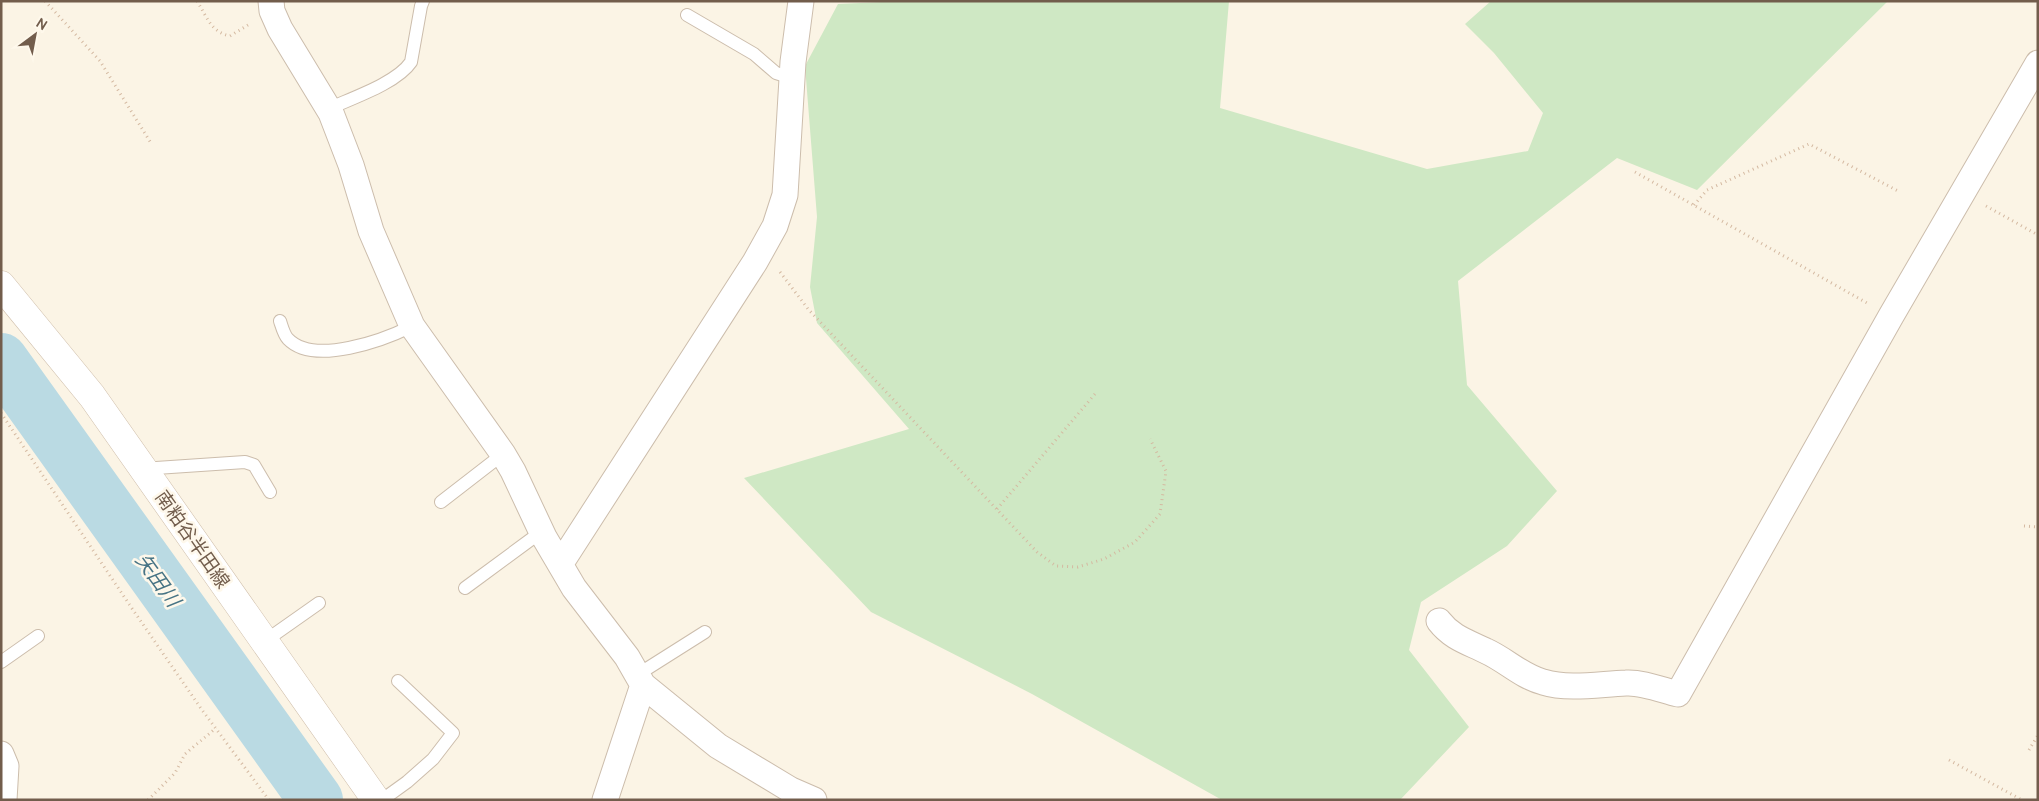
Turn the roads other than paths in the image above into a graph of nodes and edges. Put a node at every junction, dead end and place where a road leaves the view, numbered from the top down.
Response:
1 (423, 1) edge
2 (800, 1) edge
3 (271, 6) edge
4 (687, 15) dead end
5 (2038, 63) edge
6 (792, 78) junction
7 (328, 109) junction
8 (1, 285) edge
9 (280, 321) dead end
10 (412, 326) junction
11 (503, 454) junction
12 (146, 473) junction
13 (270, 492) dead end
14 (440, 502) dead end
15 (542, 532) junction
16 (561, 563) junction
17 (465, 588) dead end
18 (319, 603) dead end
19 (1439, 621) dead end
20 (705, 632) dead end
21 (38, 636) dead end
22 (265, 641) junction
23 (1, 662) edge
24 (640, 680) junction
25 (398, 681) dead end
26 (1, 754) edge
27 (4, 800) edge
28 (376, 800) edge
29 (382, 800) edge
30 (606, 800) edge
31 (814, 800) edge

1 - 7 lane
2 - 6 street
3 - 7 street
4 - 6 lane
5 - 19 street
6 - 16 street
7 - 10 street
8 - 12 main road, 南粕谷半田線
9 - 10 lane
10 - 11 street
11 - 14 lane
11 - 15 street
12 - 13 lane
12 - 22 main road, 南粕谷半田線
15 - 16 street
15 - 17 lane
16 - 24 street
18 - 22 lane
20 - 24 lane
21 - 23 lane
22 - 28 main road, 南粕谷半田線
24 - 30 street
24 - 31 street
25 - 29 lane
26 - 27 street

